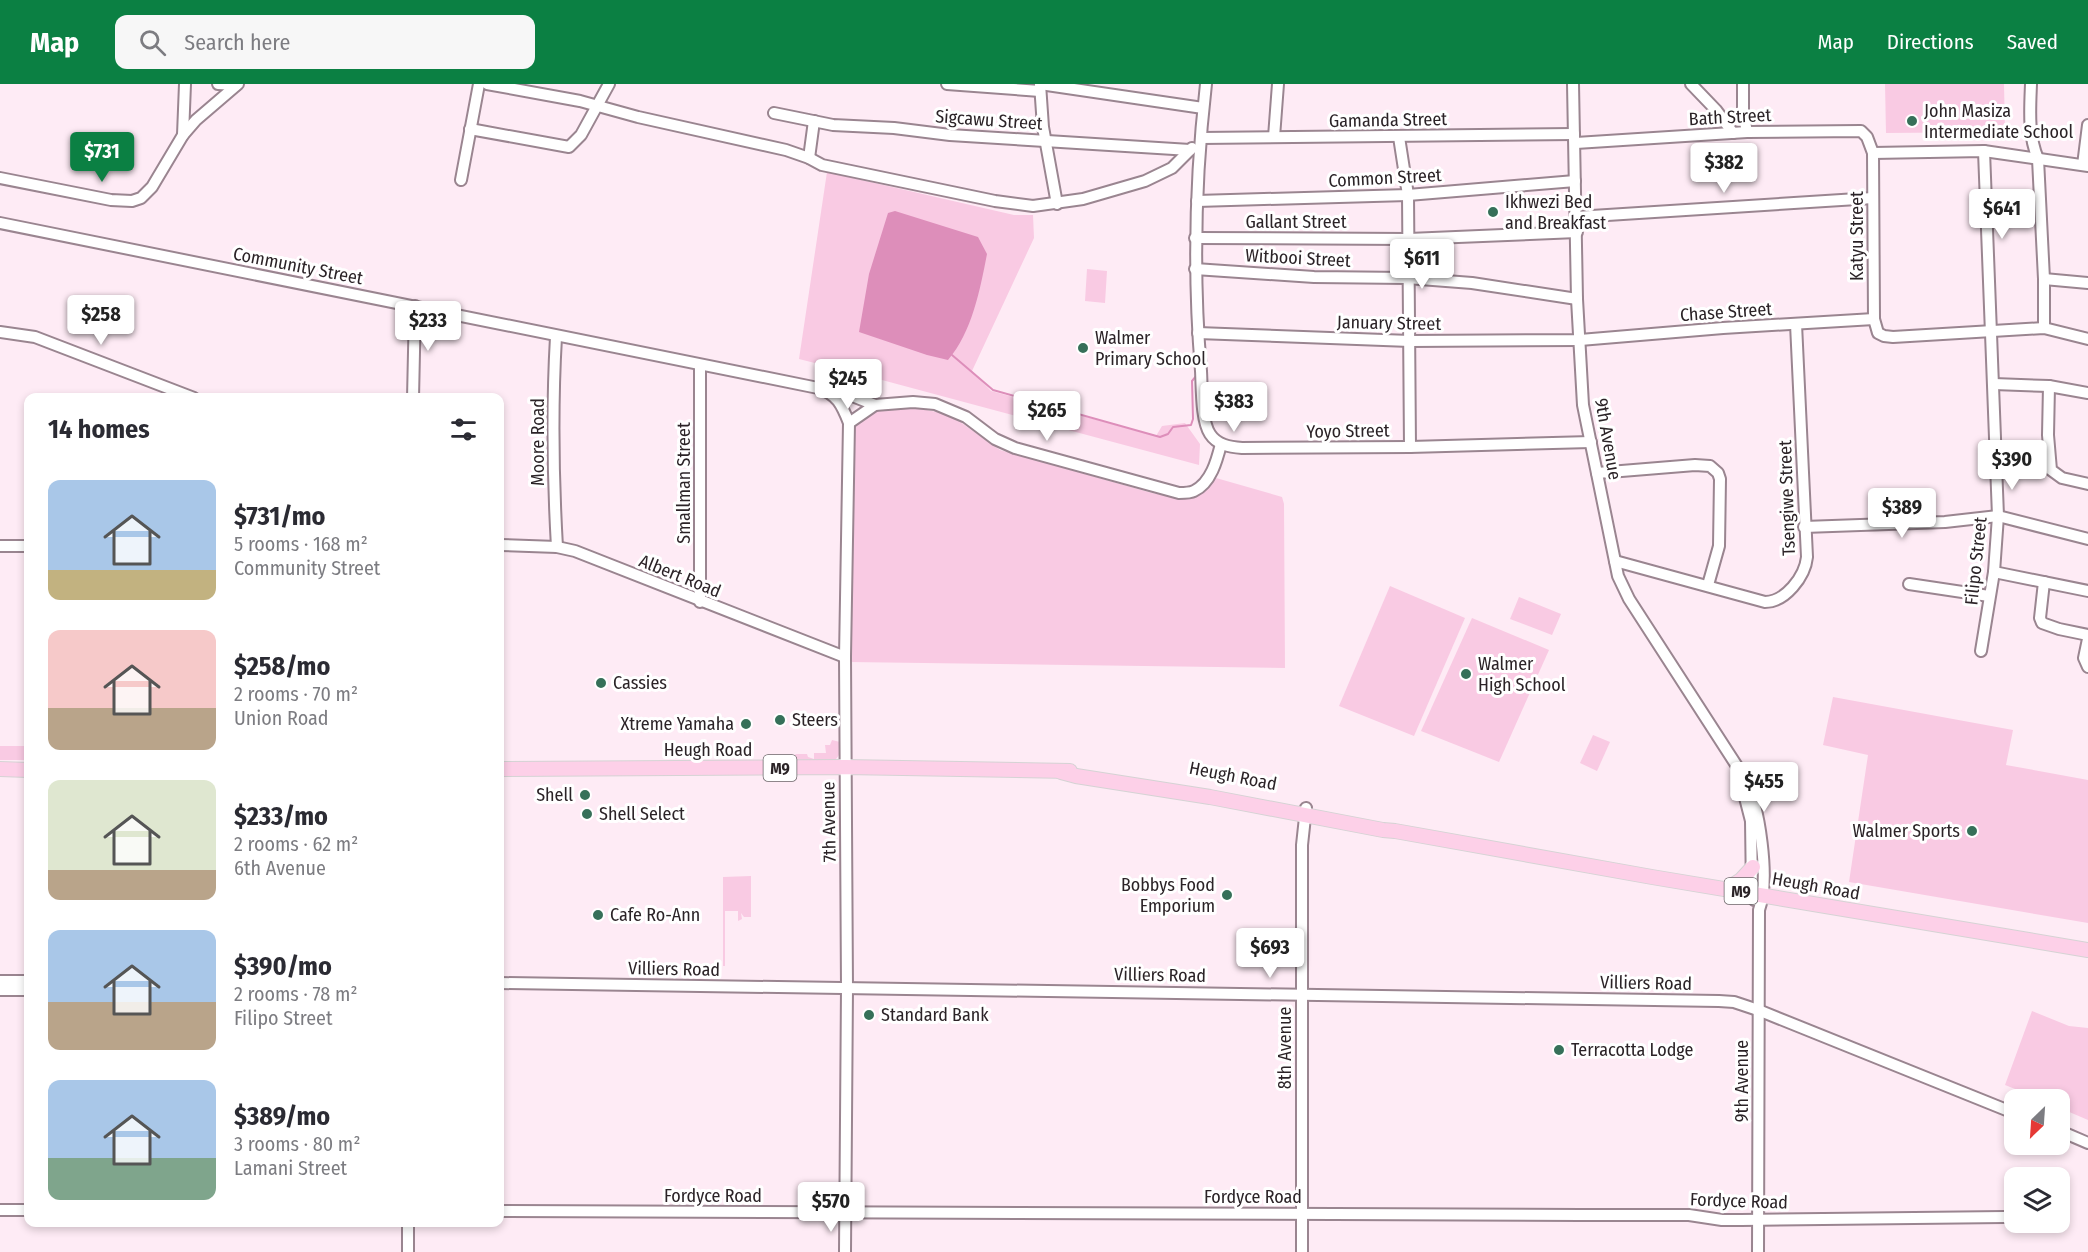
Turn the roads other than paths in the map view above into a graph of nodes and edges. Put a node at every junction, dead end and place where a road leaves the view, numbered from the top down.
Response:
1 (185, 84) edge
2 (218, 84) edge
3 (479, 84) edge
4 (487, 84) edge
5 (609, 84) edge
6 (947, 84) edge
7 (1206, 84) edge
8 (1278, 84) edge
9 (1574, 84) edge
10 (1691, 84) edge
11 (1743, 84) edge
12 (2031, 84) edge
13 (237, 85) edge
14 (1040, 86) edge
15 (597, 105) junction
16 (1203, 108) junction
17 (774, 113) dead end
18 (814, 121) junction
19 (2088, 125) edge
20 (470, 129) junction
21 (1747, 132) junction
22 (1733, 133) junction
23 (183, 135) junction
24 (1274, 137) junction
25 (1399, 137) junction
26 (1575, 138) junction
27 (1045, 141) junction
28 (1201, 141) junction
29 (1190, 150) junction
30 (1984, 152) junction
31 (1874, 153) junction
32 (809, 158) junction
33 (2038, 159) junction
34 (2086, 166) edge
35 (0, 178) edge
36 (461, 180) dead end
37 (1575, 181) junction
38 (1408, 195) junction
39 (1873, 198) junction
40 (1197, 201) junction
41 (1058, 204) junction
42 (1576, 217) junction
43 (0, 223) edge
44 (1576, 232) junction
45 (1196, 238) junction
46 (1409, 239) junction
47 (1195, 269) junction
48 (1407, 278) junction
49 (2044, 279) junction
50 (2088, 283) edge
51 (1577, 299) junction
52 (415, 306) junction
53 (1874, 319) junction
54 (1796, 324) junction
55 (2044, 328) junction
56 (1990, 330) junction
57 (0, 332) edge
58 (1198, 333) junction
59 (556, 337) junction
60 (2088, 339) edge
61 (1410, 340) junction
62 (1580, 340) junction
63 (700, 365) junction
64 (1994, 384) junction
65 (2049, 386) junction
66 (181, 393) edge
67 (413, 393) edge
68 (2088, 393) edge
69 (831, 394) junction
70 (875, 405) junction
71 (849, 423) junction
72 (1591, 442) junction
73 (1221, 444) junction
74 (1410, 447) junction
75 (1597, 473) junction
76 (2088, 484) edge
77 (1998, 516) junction
78 (1804, 527) junction
79 (2088, 539) edge
80 (504, 545) edge
81 (0, 546) edge
82 (24, 546) edge
83 (557, 547) junction
84 (1615, 561) junction
85 (1994, 572) junction
86 (2044, 582) junction
87 (1909, 584) dead end
88 (1708, 585) junction
89 (2088, 591) edge
90 (1989, 596) junction
91 (700, 602) junction
92 (2088, 637) edge
93 (1981, 651) dead end
94 (845, 657) junction
95 (2088, 667) edge
96 (1736, 765) junction
97 (845, 767) junction
98 (504, 769) edge
99 (0, 770) edge
100 (24, 770) edge
101 (1305, 812) junction
102 (1752, 867) junction
103 (1727, 889) junction
104 (1757, 894) junction
105 (2088, 950) edge
106 (0, 981) edge
107 (24, 981) edge
108 (504, 983) edge
109 (847, 988) junction
110 (0, 990) edge
111 (24, 990) edge
112 (1301, 994) junction
113 (1758, 1010) junction
114 (2004, 1109) edge
115 (2070, 1135) edge
116 (2088, 1143) edge
117 (0, 1210) edge
118 (24, 1210) edge
119 (504, 1211) edge
120 (845, 1213) junction
121 (1302, 1214) junction
122 (2004, 1217) edge
123 (1759, 1220) junction
124 (408, 1227) edge
125 (408, 1252) edge
126 (845, 1252) edge
127 (1302, 1252) edge
128 (1758, 1252) edge

1 - 23 street
2 - 13 street
3 - 20 street
4 - 15 street
5 - 15 street
6 - 14 street
7 - 16 street
8 - 24 street
9 - 26 street, 9th Avenue
10 - 22 street
11 - 21 street
12 - 33 street
13 - 23 street
14 - 16 street
14 - 27 street
15 - 20 street
15 - 32 street
16 - 28 street
17 - 18 street, Sigcawu Street
18 - 27 street, Sigcawu Street
18 - 32 street
19 - 34 street
20 - 36 street
21 - 22 street, Bath Street
21 - 31 street, Bath Street
22 - 26 street, Bath Street
23 - 35 street
24 - 25 street, Gamanda Street
24 - 28 street, Gamanda Street
25 - 26 street, Gamanda Street
25 - 38 street
26 - 37 street, 9th Avenue
27 - 29 street, Sigcawu Street
27 - 41 street
28 - 29 street
28 - 40 street
29 - 41 street
30 - 31 street
30 - 33 street
30 - 56 street, Filipo Street
31 - 39 street, Katyu Street
32 - 41 street
33 - 34 street
33 - 49 street
37 - 38 street, Common Street
37 - 42 street, 9th Avenue
38 - 40 street, Common Street
38 - 46 street
39 - 42 street
39 - 53 street, Katyu Street
40 - 45 street
42 - 44 street, 9th Avenue
43 - 52 street, Community Street
44 - 46 street, Gallant Street
44 - 51 street, 9th Avenue
45 - 46 street, Gallant Street
45 - 47 street
46 - 48 street
47 - 48 street, Witbooi Street
47 - 58 street
48 - 51 street, Witbooi Street
48 - 61 street
49 - 50 street
49 - 55 street
51 - 62 street, 9th Avenue
52 - 59 street, Community Street
52 - 67 street
53 - 54 street, Chase Street
53 - 56 street
54 - 62 street, Chase Street
54 - 78 street, Tsengiwe Street
55 - 56 street
55 - 60 street
56 - 64 street, Filipo Street
57 - 66 street
58 - 61 street, January Street
58 - 73 street
59 - 63 street, Community Street
59 - 83 street, Moore Road
61 - 62 street, January Street
61 - 74 street
62 - 72 street, 9th Avenue
63 - 69 street, Community Street
63 - 91 street, Smallman Street
64 - 65 street
64 - 77 street, Filipo Street
65 - 68 street
65 - 76 street
69 - 70 street, Community Street
69 - 71 street, 7th Avenue
70 - 71 street
70 - 73 street
71 - 94 street, 7th Avenue
72 - 74 street, Yoyo Street
72 - 75 street, 9th Avenue
73 - 74 street, Yoyo Street
75 - 84 street, 9th Avenue
75 - 88 street
77 - 78 street
77 - 79 street
77 - 85 street, Filipo Street
78 - 88 street, Tsengiwe Street
80 - 83 street, Albert Road
81 - 82 street
83 - 91 street, Albert Road
84 - 88 street, Tsengiwe Street
84 - 96 street, 9th Avenue
85 - 86 street
85 - 90 street, Filipo Street
86 - 89 street
86 - 92 street
87 - 90 street
90 - 93 street, Filipo Street
91 - 94 street, Albert Road
92 - 95 street
94 - 97 street, 7th Avenue
96 - 102 street, 9th Avenue
96 - 104 street, 9th Avenue
97 - 98 main road, Heugh Road / M9
97 - 101 main road, Heugh Road / M9
97 - 109 street, 7th Avenue
99 - 100 main road
101 - 103 main road, Heugh Road / M9
101 - 112 street, 8th Avenue
102 - 103 main road
102 - 104 street, 9th Avenue
103 - 104 main road, Heugh Road / M9
104 - 105 main road, Heugh Road / M9
104 - 113 street, 9th Avenue
106 - 107 street
108 - 109 street, Villiers Road
109 - 112 street, Villiers Road
109 - 120 street, 7th Avenue
110 - 111 street
112 - 113 street, Villiers Road
112 - 121 street, 8th Avenue
113 - 114 street, Villiers Road
113 - 123 street, 9th Avenue
115 - 116 street
117 - 118 street
119 - 120 street, Fordyce Road
120 - 121 street, Fordyce Road
120 - 126 street, 7th Avenue
121 - 123 street, Fordyce Road
121 - 127 street, 8th Avenue
122 - 123 street, Fordyce Road
123 - 128 street, 9th Avenue
124 - 125 street

